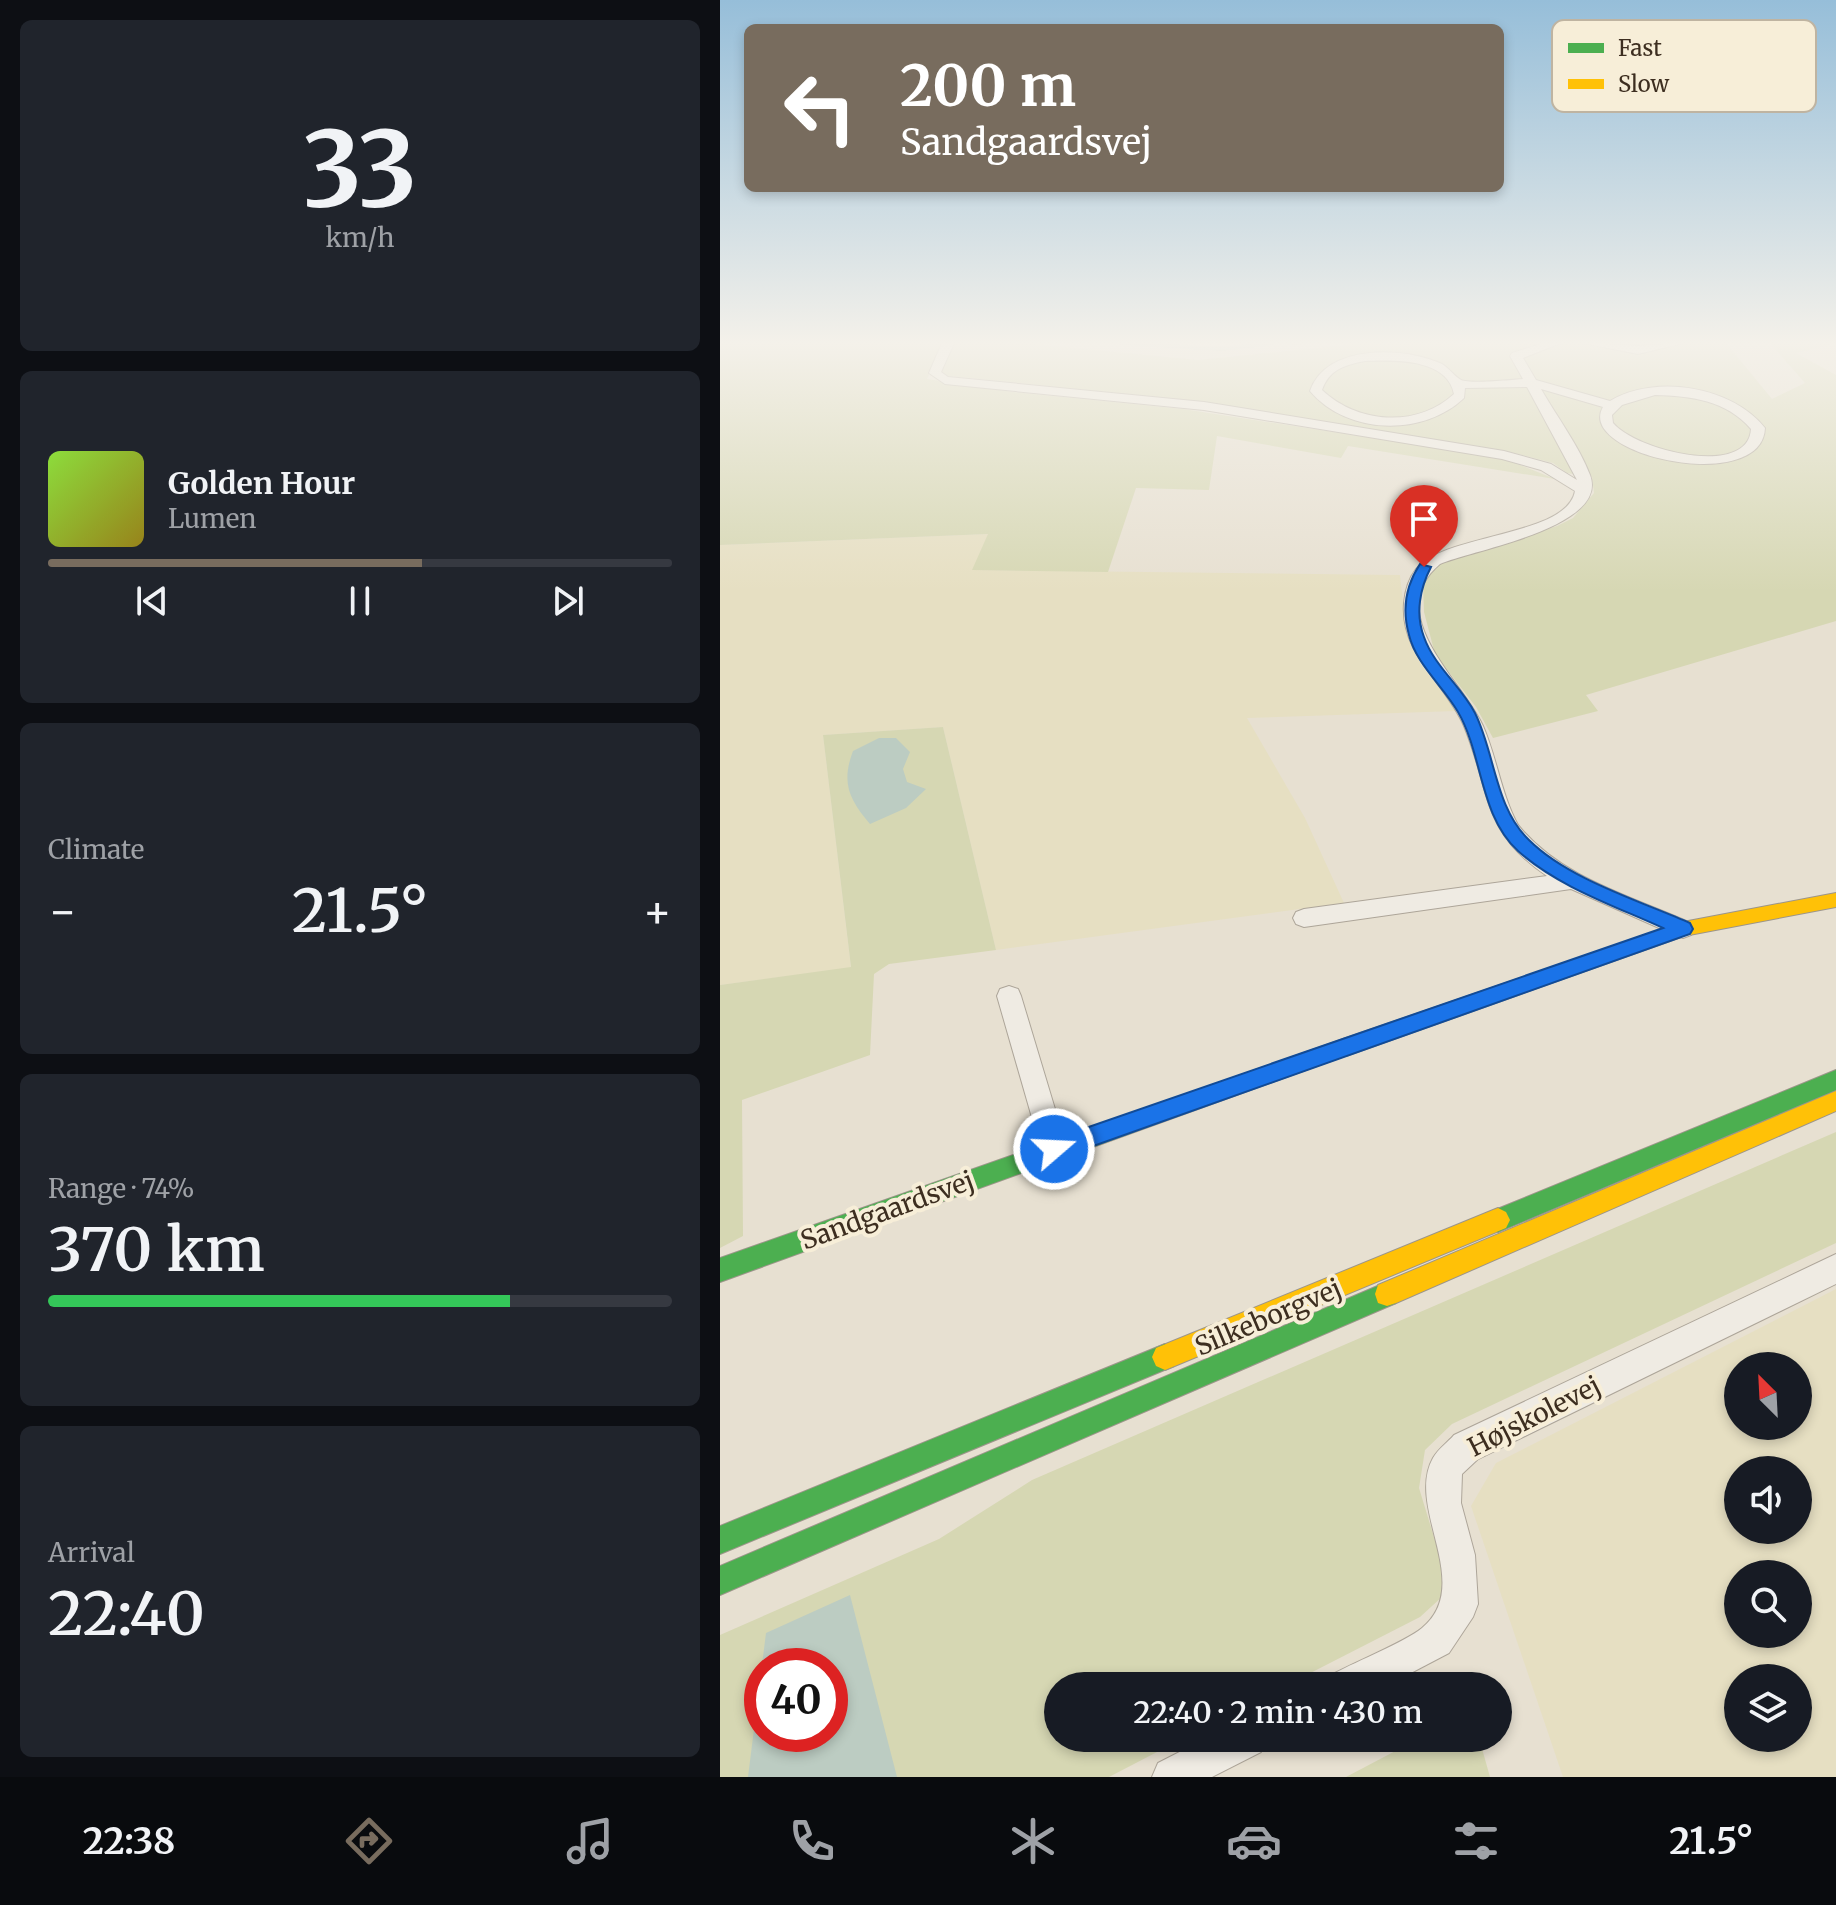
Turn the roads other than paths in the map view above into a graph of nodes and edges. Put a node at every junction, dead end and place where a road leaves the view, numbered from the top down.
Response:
1 (1326, 426) edge
2 (1554, 426) edge
3 (1608, 426) edge
4 (1756, 426) edge
5 (1585, 491) junction
6 (1576, 880) junction
7 (1836, 900) edge
8 (1304, 918) dead end
9 (1683, 929) junction
10 (1009, 996) dead end
11 (1836, 1080) edge
12 (1836, 1101) edge
13 (1054, 1149) junction
14 (1836, 1269) edge
15 (720, 1270) edge
16 (720, 1540) edge
17 (720, 1581) edge
18 (1375, 1672) edge
19 (1220, 1752) edge
20 (1172, 1777) edge

1 - 5 street
2 - 5 street
3 - 4 street
5 - 6 street
6 - 8 street
6 - 9 street
7 - 9 main road, Sandgaardsvej
9 - 13 main road, Sandgaardsvej
10 - 13 street
11 - 16 main road, Silkeborgvej
12 - 17 main road, Silkeborgvej
13 - 15 main road, Sandgaardsvej
14 - 18 street, Højskolevej
19 - 20 street

